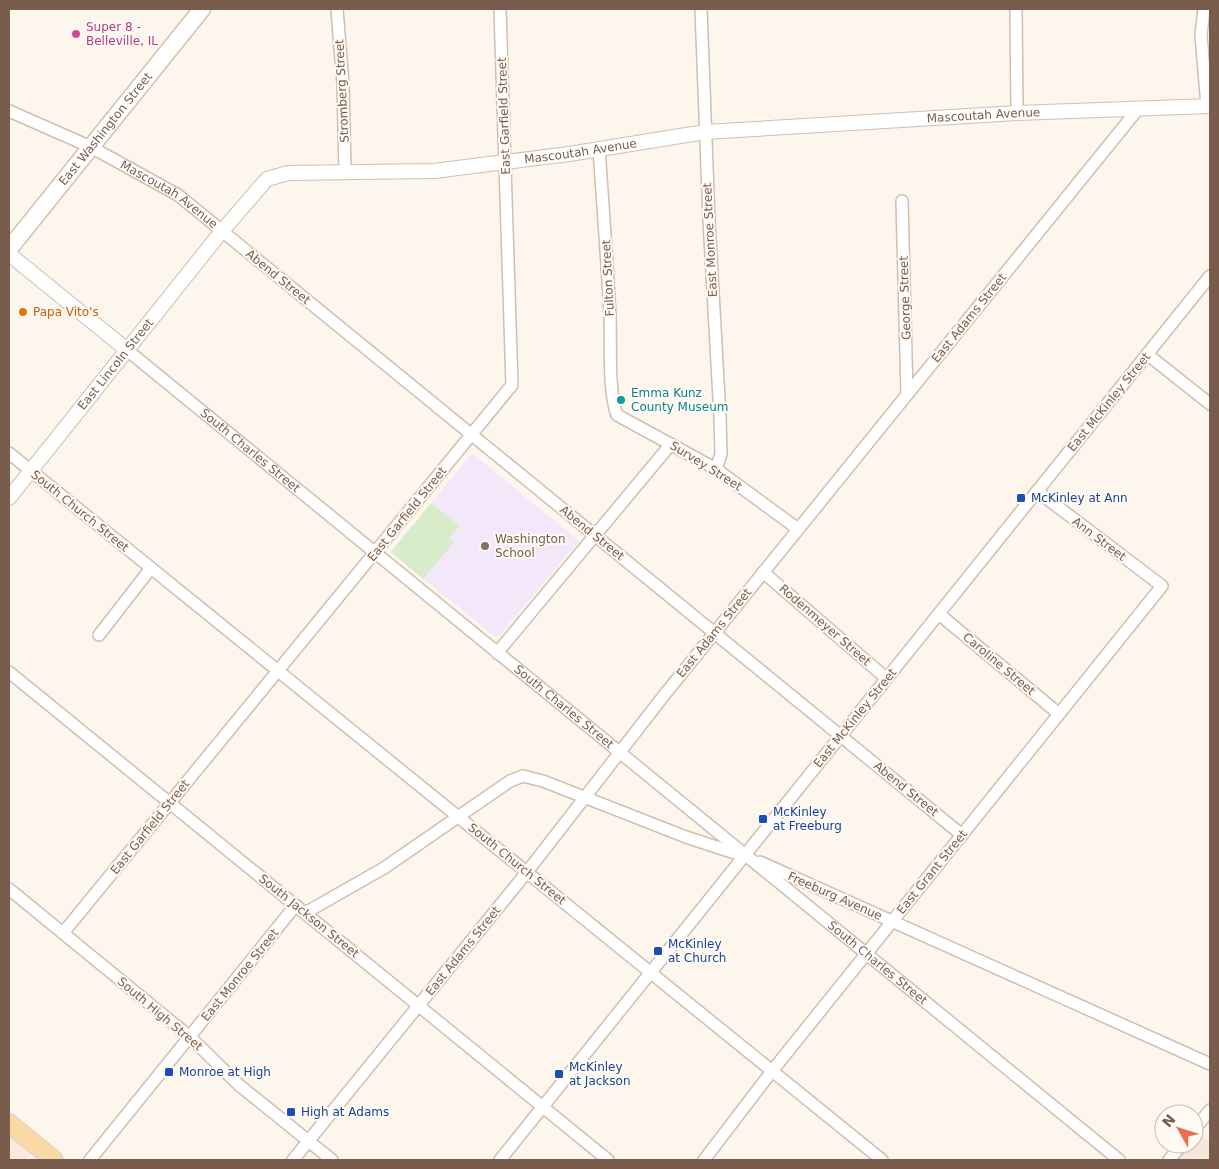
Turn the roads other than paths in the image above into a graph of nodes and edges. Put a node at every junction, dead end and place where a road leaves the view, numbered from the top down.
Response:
1 (202, 9) edge
2 (337, 9) edge
3 (500, 9) edge
4 (700, 9) edge
5 (1016, 9) edge
6 (1204, 9) edge
7 (1209, 106) edge
8 (1138, 109) junction
9 (9, 110) edge
10 (1017, 113) junction
11 (705, 132) junction
12 (91, 147) junction
13 (599, 149) junction
14 (505, 162) junction
15 (345, 173) junction
16 (902, 201) dead end
17 (222, 231) junction
18 (9, 249) edge
19 (9, 254) edge
20 (1210, 276) edge
21 (127, 350) junction
22 (1147, 354) junction
23 (908, 394) junction
24 (1210, 404) edge
25 (614, 406) joint
26 (471, 434) junction
27 (671, 444) junction
28 (9, 453) edge
29 (716, 469) junction
30 (30, 470) junction
31 (1037, 491) junction
32 (9, 498) edge
33 (798, 529) junction
34 (595, 536) junction
35 (375, 553) junction
36 (152, 568) junction
37 (763, 572) junction
38 (1162, 586) joint
39 (939, 614) junction
40 (714, 632) junction
41 (99, 634) dead end
42 (497, 653) junction
43 (278, 671) junction
44 (9, 672) edge
45 (886, 678) junction
46 (1059, 714) junction
47 (840, 736) junction
48 (620, 753) junction
49 (585, 797) junction
50 (170, 802) junction
51 (459, 817) junction
52 (962, 835) junction
53 (745, 855) junction
54 (527, 872) junction
55 (9, 889) edge
56 (296, 906) junction
57 (305, 913) junction
58 (892, 922) junction
59 (63, 933) junction
60 (866, 953) junction
61 (650, 972) junction
62 (418, 1005) junction
63 (190, 1037) junction
64 (1210, 1064) edge
65 (772, 1071) junction
66 (543, 1108) junction
67 (9, 1123) edge
68 (309, 1142) junction
69 (54, 1160) edge
70 (90, 1160) edge
71 (293, 1160) edge
72 (332, 1160) edge
73 (500, 1160) edge
74 (608, 1160) edge
75 (704, 1160) edge
76 (882, 1160) edge
77 (1119, 1160) edge

1 - 12 main road, East Washington Street
2 - 15 street, Stromberg Street
3 - 14 street, East Garfield Street
4 - 11 street, East Monroe Street
5 - 10 street
6 - 7 street
7 - 8 street, Mascoutah Avenue
8 - 10 street, Mascoutah Avenue
8 - 23 street, East Adams Street
9 - 12 street, Mascoutah Avenue
10 - 11 street, Mascoutah Avenue
11 - 13 street, Mascoutah Avenue
11 - 29 street, East Monroe Street
12 - 17 street, Mascoutah Avenue
12 - 18 main road, East Washington Street
13 - 14 street, Mascoutah Avenue
13 - 25 street, Fulton Street
14 - 15 street, Mascoutah Avenue
14 - 26 street, East Garfield Street
15 - 17 street, Mascoutah Avenue
16 - 23 street, George Street
17 - 21 street, East Lincoln Street
17 - 26 street, Abend Street
19 - 21 street, South Charles Street
20 - 22 street, East McKinley Street
21 - 30 street, East Lincoln Street
21 - 35 street, South Charles Street
22 - 24 street
22 - 31 street, East McKinley Street
23 - 33 street, East Adams Street
25 - 27 street, Survey Street
26 - 34 street, Abend Street
26 - 35 street, East Garfield Street
27 - 29 street, Survey Street
27 - 34 street
28 - 30 street, South Church Street
29 - 33 street, Survey Street
30 - 32 street, East Lincoln Street
30 - 36 street, South Church Street
31 - 38 street, Ann Street
31 - 39 street, East McKinley Street
33 - 37 street, East Adams Street
34 - 40 street, Abend Street
34 - 42 street
35 - 42 street, South Charles Street
35 - 43 street, East Garfield Street
36 - 41 street
36 - 43 street, South Church Street
37 - 40 street, East Adams Street
37 - 45 street, Rodenmeyer Street
38 - 46 street, East Grant Street
39 - 45 street, East McKinley Street
39 - 46 street, Caroline Street
40 - 47 street, Abend Street
40 - 48 street, East Adams Street
42 - 48 street, South Charles Street
43 - 50 street, East Garfield Street
43 - 51 street, South Church Street
44 - 50 street, South Jackson Street
45 - 47 street, East McKinley Street
46 - 52 street, East Grant Street
47 - 52 street, Abend Street
47 - 53 street, East McKinley Street
48 - 49 street, East Adams Street
48 - 53 street, South Charles Street
49 - 51 street, Freeburg Avenue
49 - 53 street, Freeburg Avenue
49 - 54 street, East Adams Street
50 - 56 street, South Jackson Street
50 - 59 street, East Garfield Street
51 - 54 street, South Church Street
51 - 57 street
52 - 58 street, East Grant Street
53 - 58 street, Freeburg Avenue
53 - 60 street, South Charles Street
53 - 61 street, East McKinley Street
54 - 61 street, South Church Street
54 - 62 street, East Adams Street
55 - 59 street, South High Street
56 - 57 street, South Jackson Street
56 - 63 street, East Monroe Street
57 - 62 street, South Jackson Street
58 - 60 street, East Grant Street
58 - 64 street, Freeburg Avenue
59 - 63 street, South High Street
60 - 65 street, East Grant Street
60 - 77 street, South Charles Street
61 - 65 street, South Church Street
61 - 66 street, East McKinley Street
62 - 66 street, South Jackson Street
62 - 68 street, East Adams Street
63 - 68 street, South High Street
63 - 70 street, East Monroe Street
65 - 75 street, East Grant Street
65 - 76 street, South Church Street
66 - 73 street, East McKinley Street
66 - 74 street, South Jackson Street
67 - 69 main road
68 - 71 street, East Adams Street
68 - 72 street, South High Street

